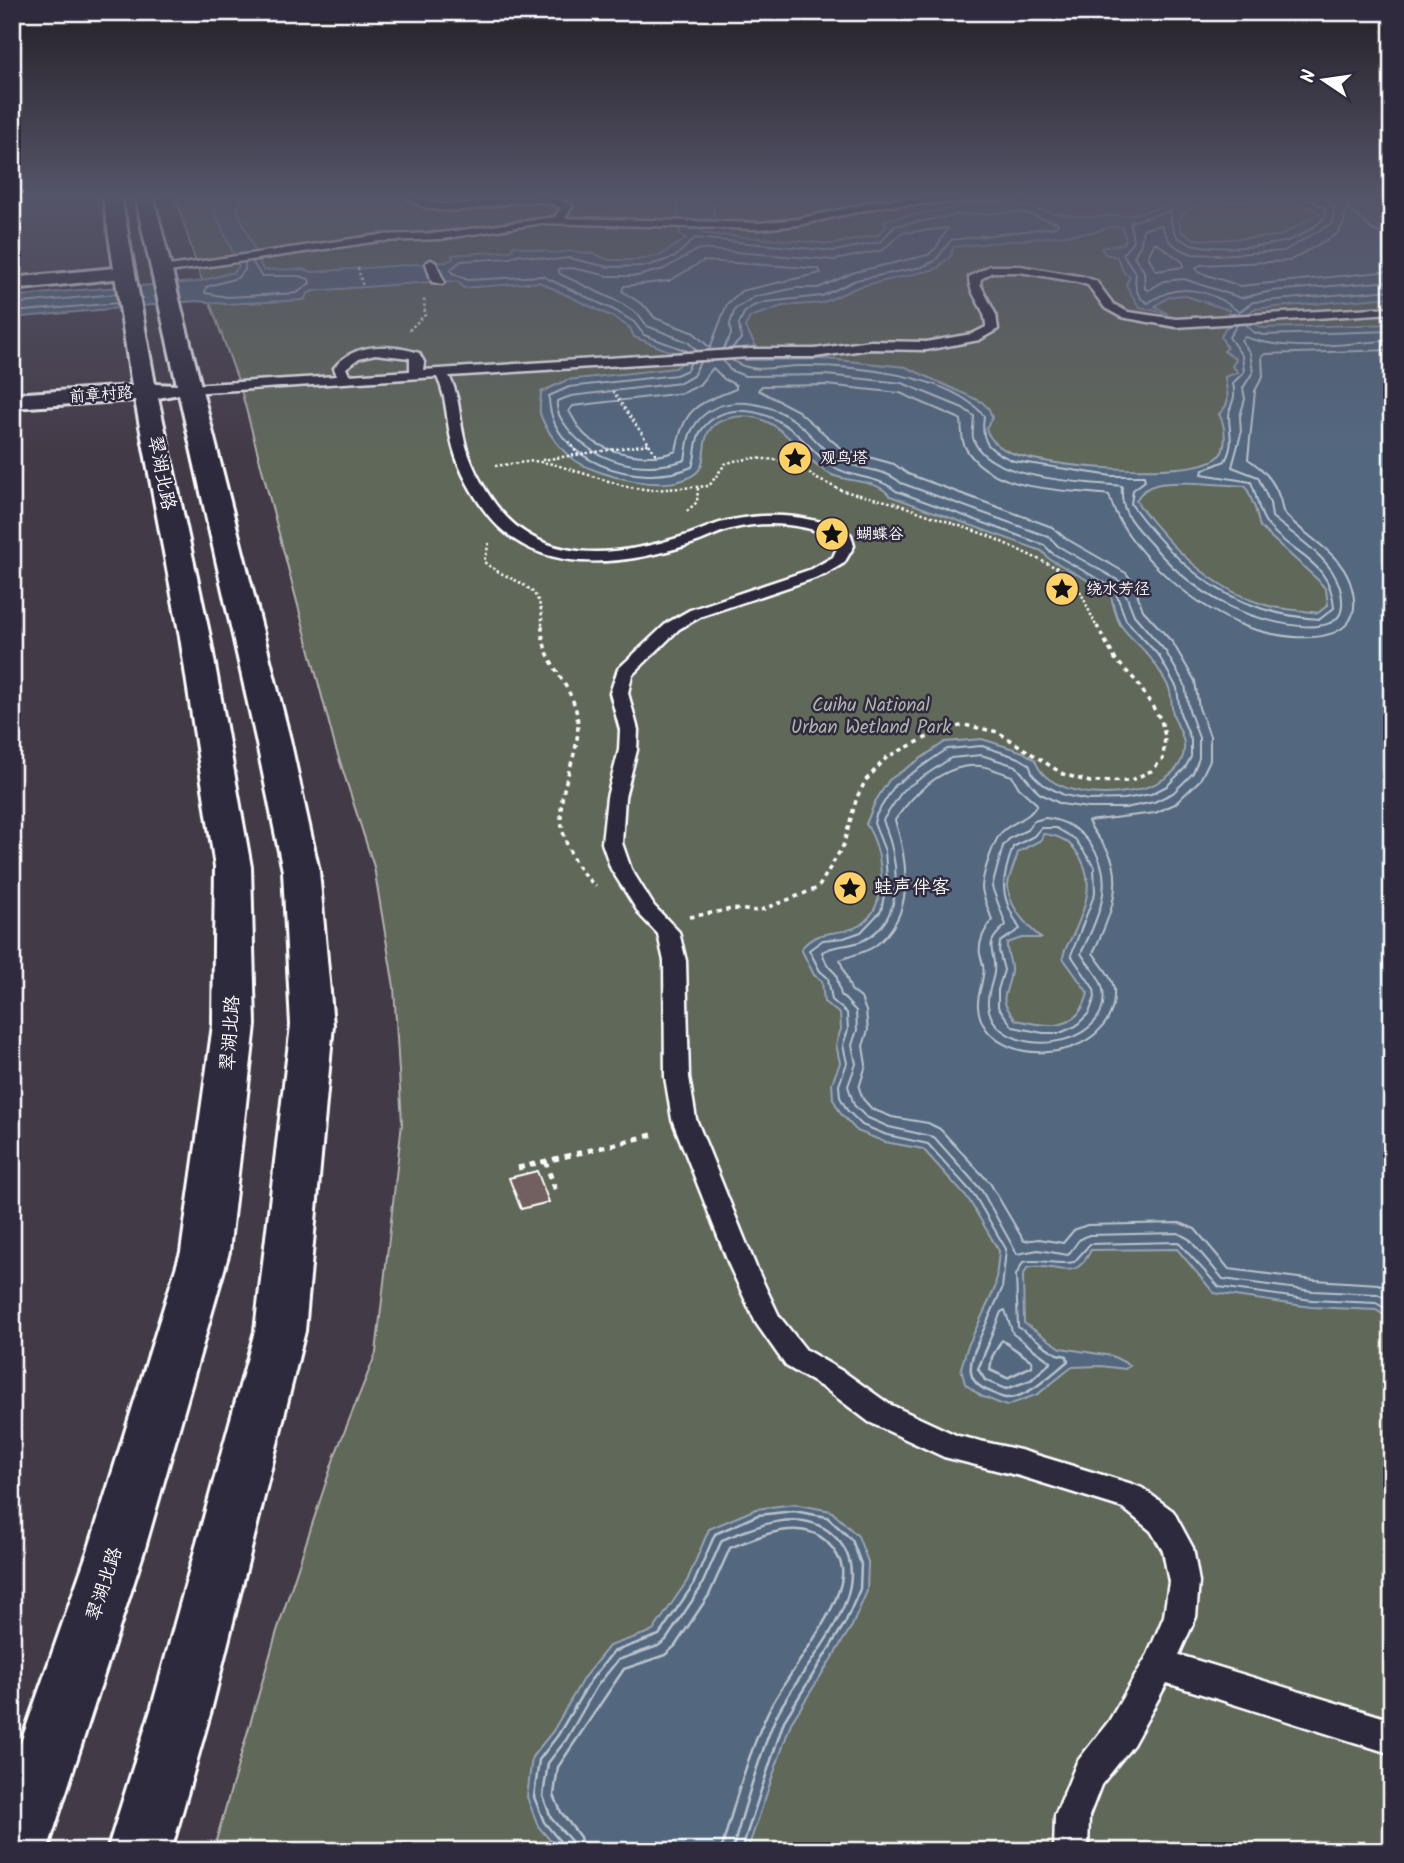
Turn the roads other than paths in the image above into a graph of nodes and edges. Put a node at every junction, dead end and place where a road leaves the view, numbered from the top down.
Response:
1 (144, 283) edge
2 (148, 283) edge
3 (974, 283) edge
4 (1092, 283) edge
5 (1392, 310) edge
6 (441, 372) junction
7 (416, 374) junction
8 (344, 379) junction
9 (189, 389) junction
10 (145, 392) junction
11 (12, 401) edge
12 (1159, 1665) junction
13 (1392, 1737) edge
14 (15, 1851) edge
15 (139, 1851) edge
16 (1071, 1851) edge

1 - 10 street, 翠湖北路
2 - 9 street, 翠湖北路
3 - 6 lane
4 - 5 lane
6 - 7 lane
6 - 12 lane
7 - 8 lane
7 - 8 lane
8 - 9 lane
9 - 10 street, 前章村路
9 - 15 street, 翠湖北路
10 - 11 street, 前章村路
10 - 14 street, 翠湖北路
12 - 13 lane
12 - 16 lane

